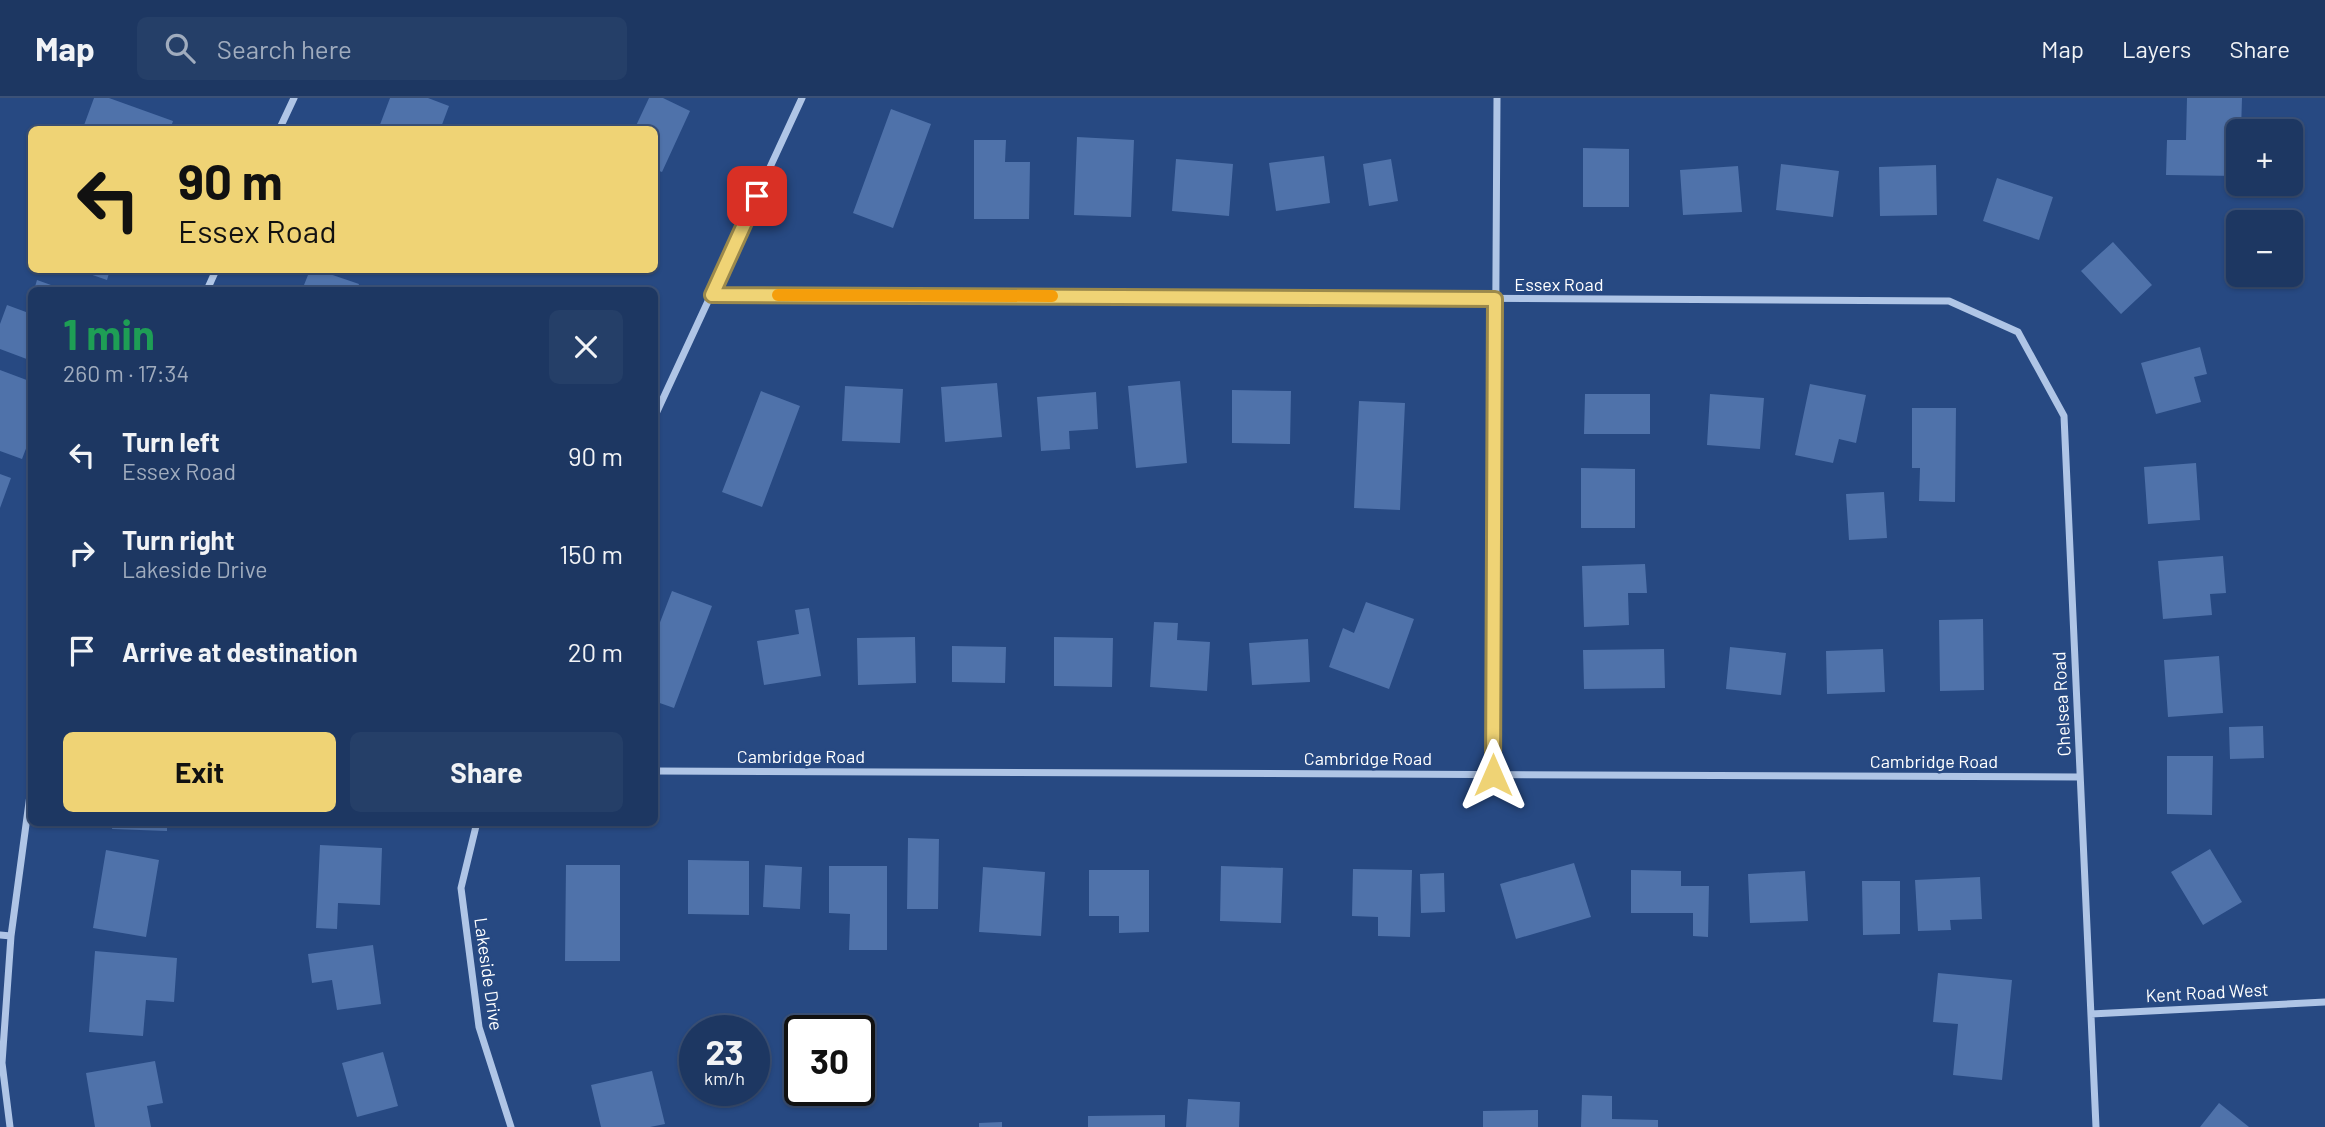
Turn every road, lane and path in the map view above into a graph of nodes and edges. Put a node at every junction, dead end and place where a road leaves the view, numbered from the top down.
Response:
1 (294, 98) edge
2 (802, 98) edge
3 (1497, 98) edge
4 (281, 126) edge
5 (712, 295) junction
6 (1495, 299) junction
7 (1982, 316) joint
8 (658, 410) edge
9 (658, 771) edge
10 (1493, 775) junction
11 (2080, 777) junction
12 (28, 810) edge
13 (476, 826) edge
14 (0, 935) edge
15 (11, 936) junction
16 (2325, 1002) edge
17 (2091, 1014) junction
18 (10, 1127) edge
19 (511, 1127) edge
20 (2096, 1127) edge

1 - 4 street
2 - 5 street
3 - 6 street
5 - 6 street, Essex Road
5 - 8 street
6 - 7 street, Essex Road
6 - 10 street
7 - 11 street, Chelsea Road
9 - 10 street, Cambridge Road
10 - 11 street, Cambridge Road
11 - 17 street, Chelsea Road
12 - 15 street
13 - 19 street, Lakeside Drive
14 - 15 street
15 - 18 street
16 - 17 street, Kent Road West
17 - 20 street, Chelsea Road

